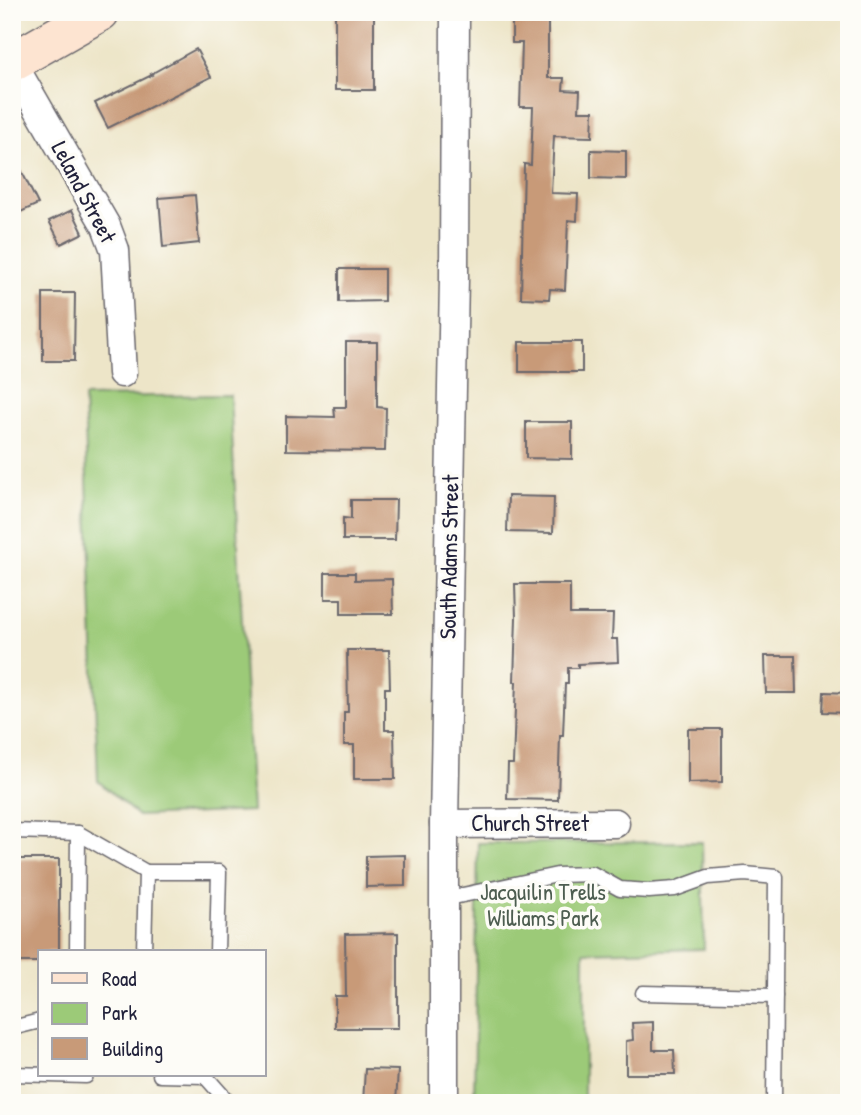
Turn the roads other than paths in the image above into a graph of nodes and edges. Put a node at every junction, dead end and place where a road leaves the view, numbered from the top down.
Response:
1 (100, 12) edge
2 (455, 12) edge
3 (12, 62) edge
4 (122, 373) dead end
5 (615, 823) dead end
6 (444, 824) junction
7 (12, 831) edge
8 (78, 833) junction
9 (146, 872) junction
10 (444, 899) junction
11 (77, 950) edge
12 (144, 950) edge
13 (217, 950) edge
14 (643, 993) dead end
15 (775, 996) junction
16 (38, 1022) edge
17 (12, 1028) edge
18 (12, 1074) edge
19 (38, 1075) edge
20 (214, 1080) edge
21 (229, 1103) edge
22 (444, 1103) edge
23 (774, 1103) edge

1 - 3 main road
2 - 6 street, South Adams Street
3 - 4 street, Leland Street
5 - 6 street, Church Street
6 - 10 street, South Adams Street
7 - 8 lane
8 - 9 lane
8 - 11 lane
9 - 12 lane
9 - 13 lane
10 - 15 lane
10 - 22 street, South Adams Street
14 - 15 lane
15 - 23 lane
16 - 17 lane
18 - 19 lane
20 - 21 lane

